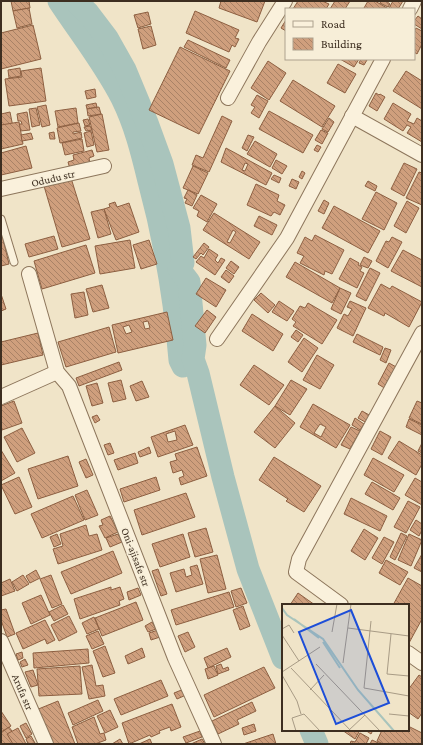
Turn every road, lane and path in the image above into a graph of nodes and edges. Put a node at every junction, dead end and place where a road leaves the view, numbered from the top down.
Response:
1 (285, 1) edge
2 (382, 60) edge
3 (228, 98) dead end
4 (352, 116) junction
5 (422, 155) edge
6 (104, 166) dead end
7 (1, 190) edge
8 (1, 219) edge
9 (14, 262) dead end
10 (29, 274) dead end
11 (422, 333) edge
12 (217, 339) dead end
13 (57, 372) junction
14 (1, 397) edge
15 (341, 604) edge
16 (1, 640) edge
17 (409, 654) edge
18 (422, 663) edge
19 (46, 744) edge
20 (214, 744) edge

1 - 3 street
2 - 4 street
4 - 5 street
4 - 12 street
6 - 7 street, Odudu str
8 - 9 lane
10 - 13 street, Oni-ajisafe str
11 - 15 street
13 - 14 street
13 - 20 street, Oni-ajisafe str
16 - 19 street, Arufa str
17 - 18 street

